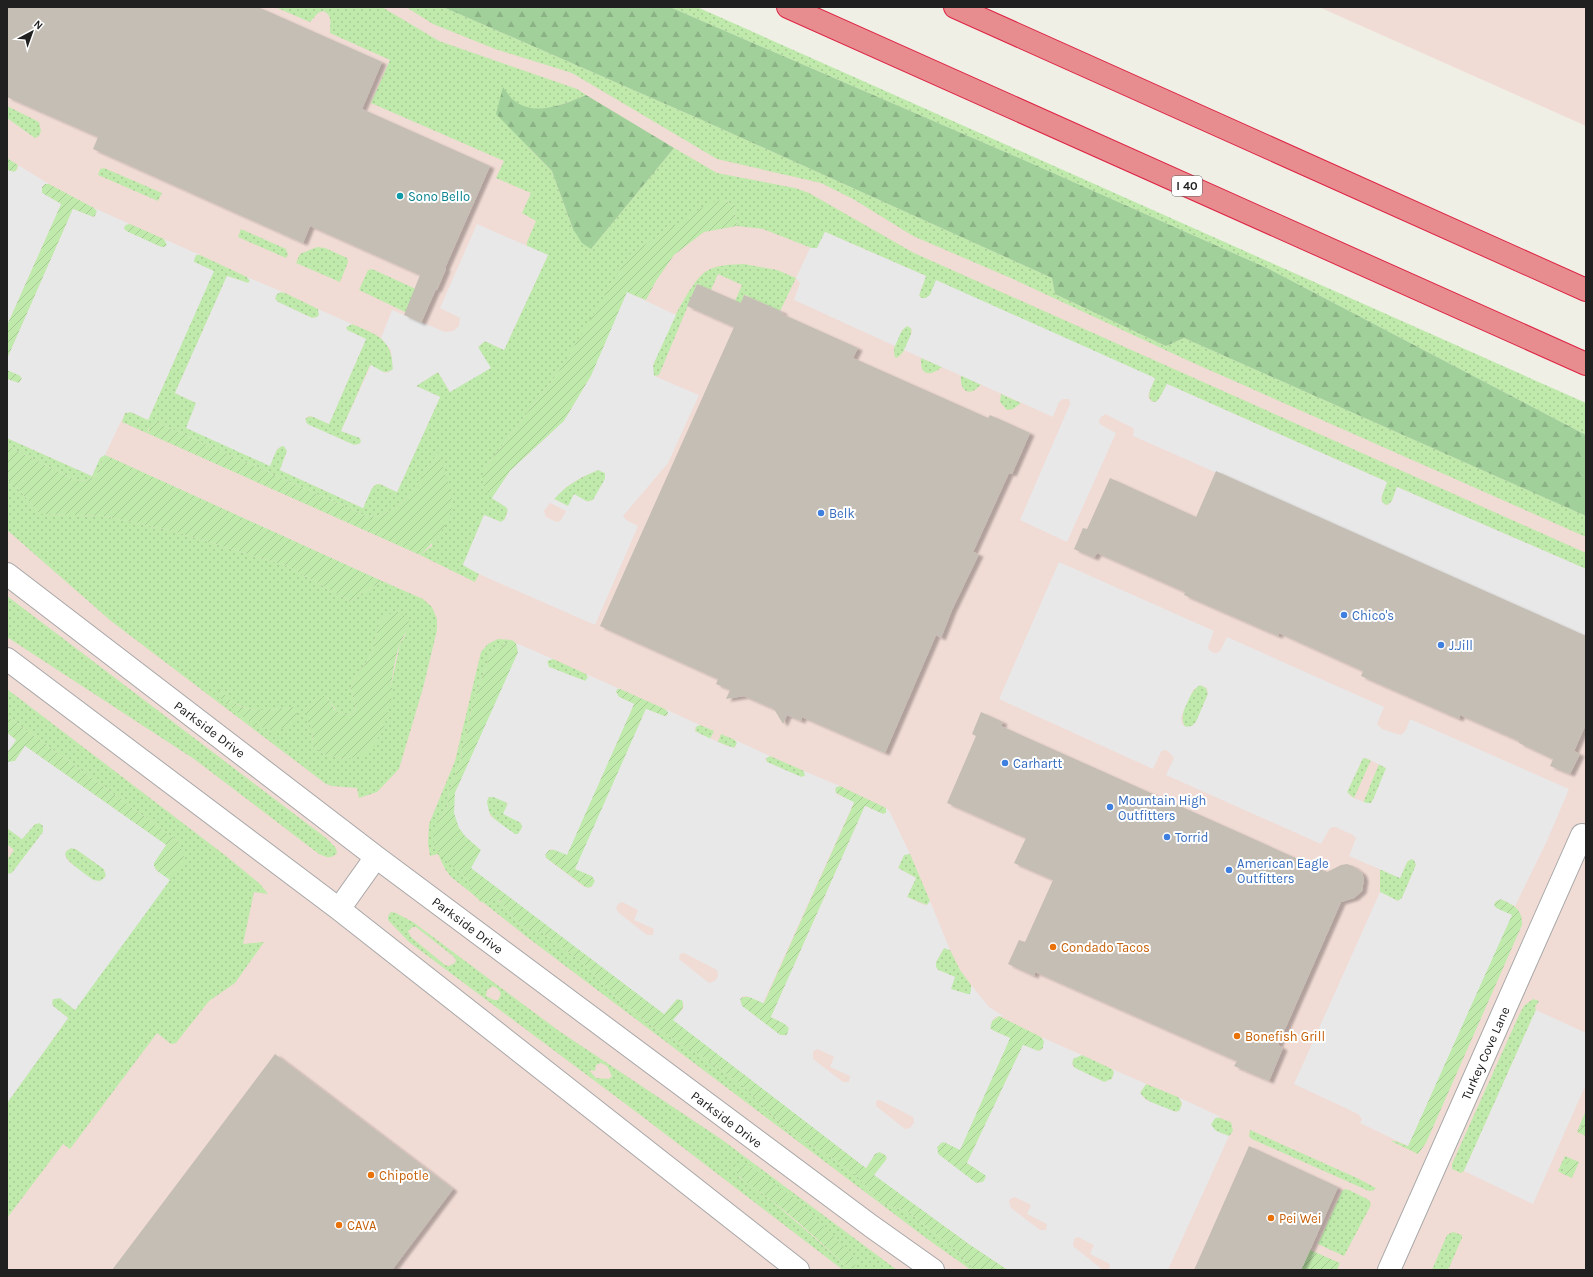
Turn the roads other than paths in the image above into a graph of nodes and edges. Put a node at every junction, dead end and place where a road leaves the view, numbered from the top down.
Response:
1 (788, 7) edge
2 (955, 7) edge
3 (1586, 290) edge
4 (1586, 364) edge
5 (7, 574) edge
6 (7, 659) edge
7 (1582, 836) dead end
8 (376, 857) junction
9 (339, 908) junction
10 (798, 1270) edge
11 (933, 1270) edge
12 (1389, 1270) edge

1 - 4 highway, I 40
2 - 3 highway
5 - 8 street, Parkside Drive
6 - 9 street
7 - 12 street, Turkey Cove Lane
8 - 9 street
8 - 11 street, Parkside Drive
9 - 10 street

